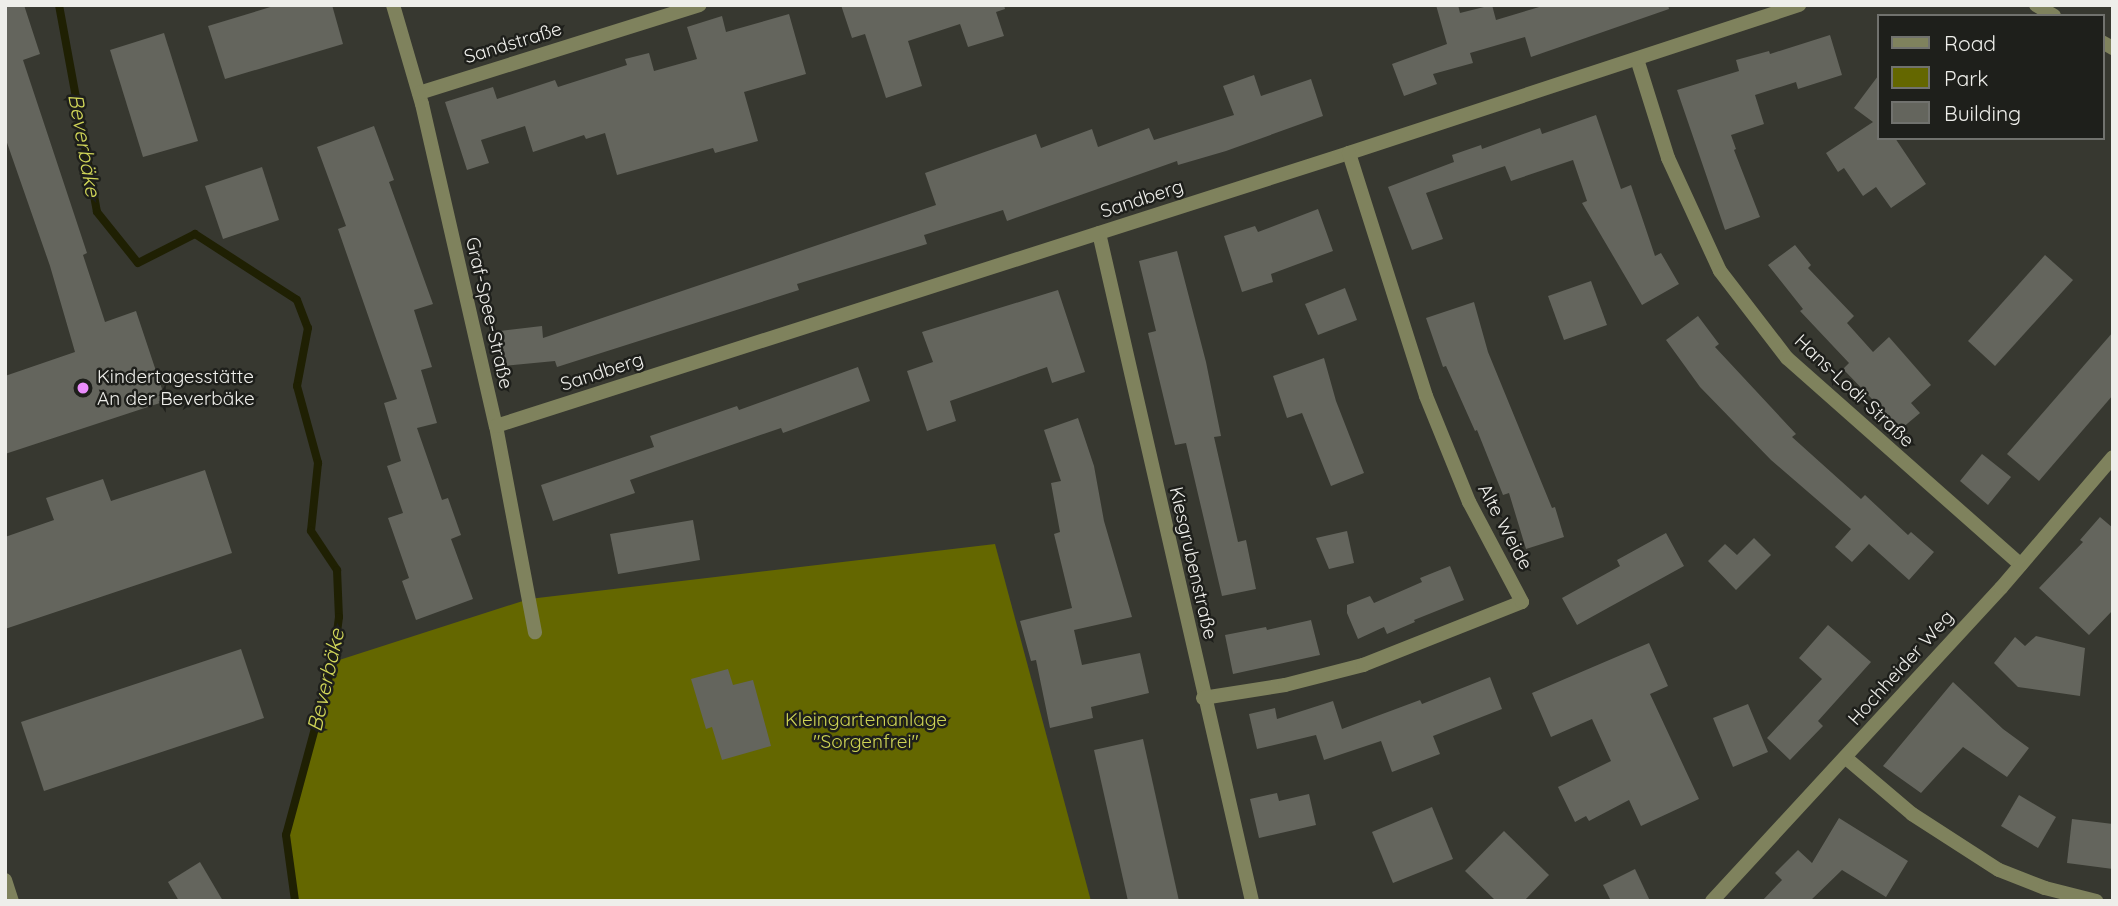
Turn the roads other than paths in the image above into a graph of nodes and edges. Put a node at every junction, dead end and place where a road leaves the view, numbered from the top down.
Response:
1 (393, 5) edge
2 (699, 5) edge
3 (1799, 5) edge
4 (1637, 60) junction
5 (419, 93) junction
6 (1349, 153) junction
7 (1099, 233) junction
8 (496, 426) junction
9 (2113, 457) edge
10 (2021, 565) junction
11 (535, 632) dead end
12 (1203, 698) junction
13 (1846, 758) junction
14 (5, 880) edge
15 (12, 901) edge
16 (1252, 901) edge
17 (1712, 901) edge
18 (2096, 901) edge

1 - 5 street, Graf-Spee-Straße
2 - 5 street, Sandstraße
3 - 4 street, Sandberg
4 - 6 street, Sandberg
4 - 10 street, Hans-Lodi-Straße
5 - 8 street, Graf-Spee-Straße
6 - 7 street, Sandberg
6 - 12 street, Alte Weide
7 - 8 street, Sandberg
7 - 12 street, Kiesgrubenstraße
8 - 11 street, Graf-Spee-Straße
9 - 10 street, Hochheider Weg
10 - 13 street, Hochheider Weg
12 - 16 street, Kiesgrubenstraße
13 - 17 street, Hochheider Weg
13 - 18 street
14 - 15 street

